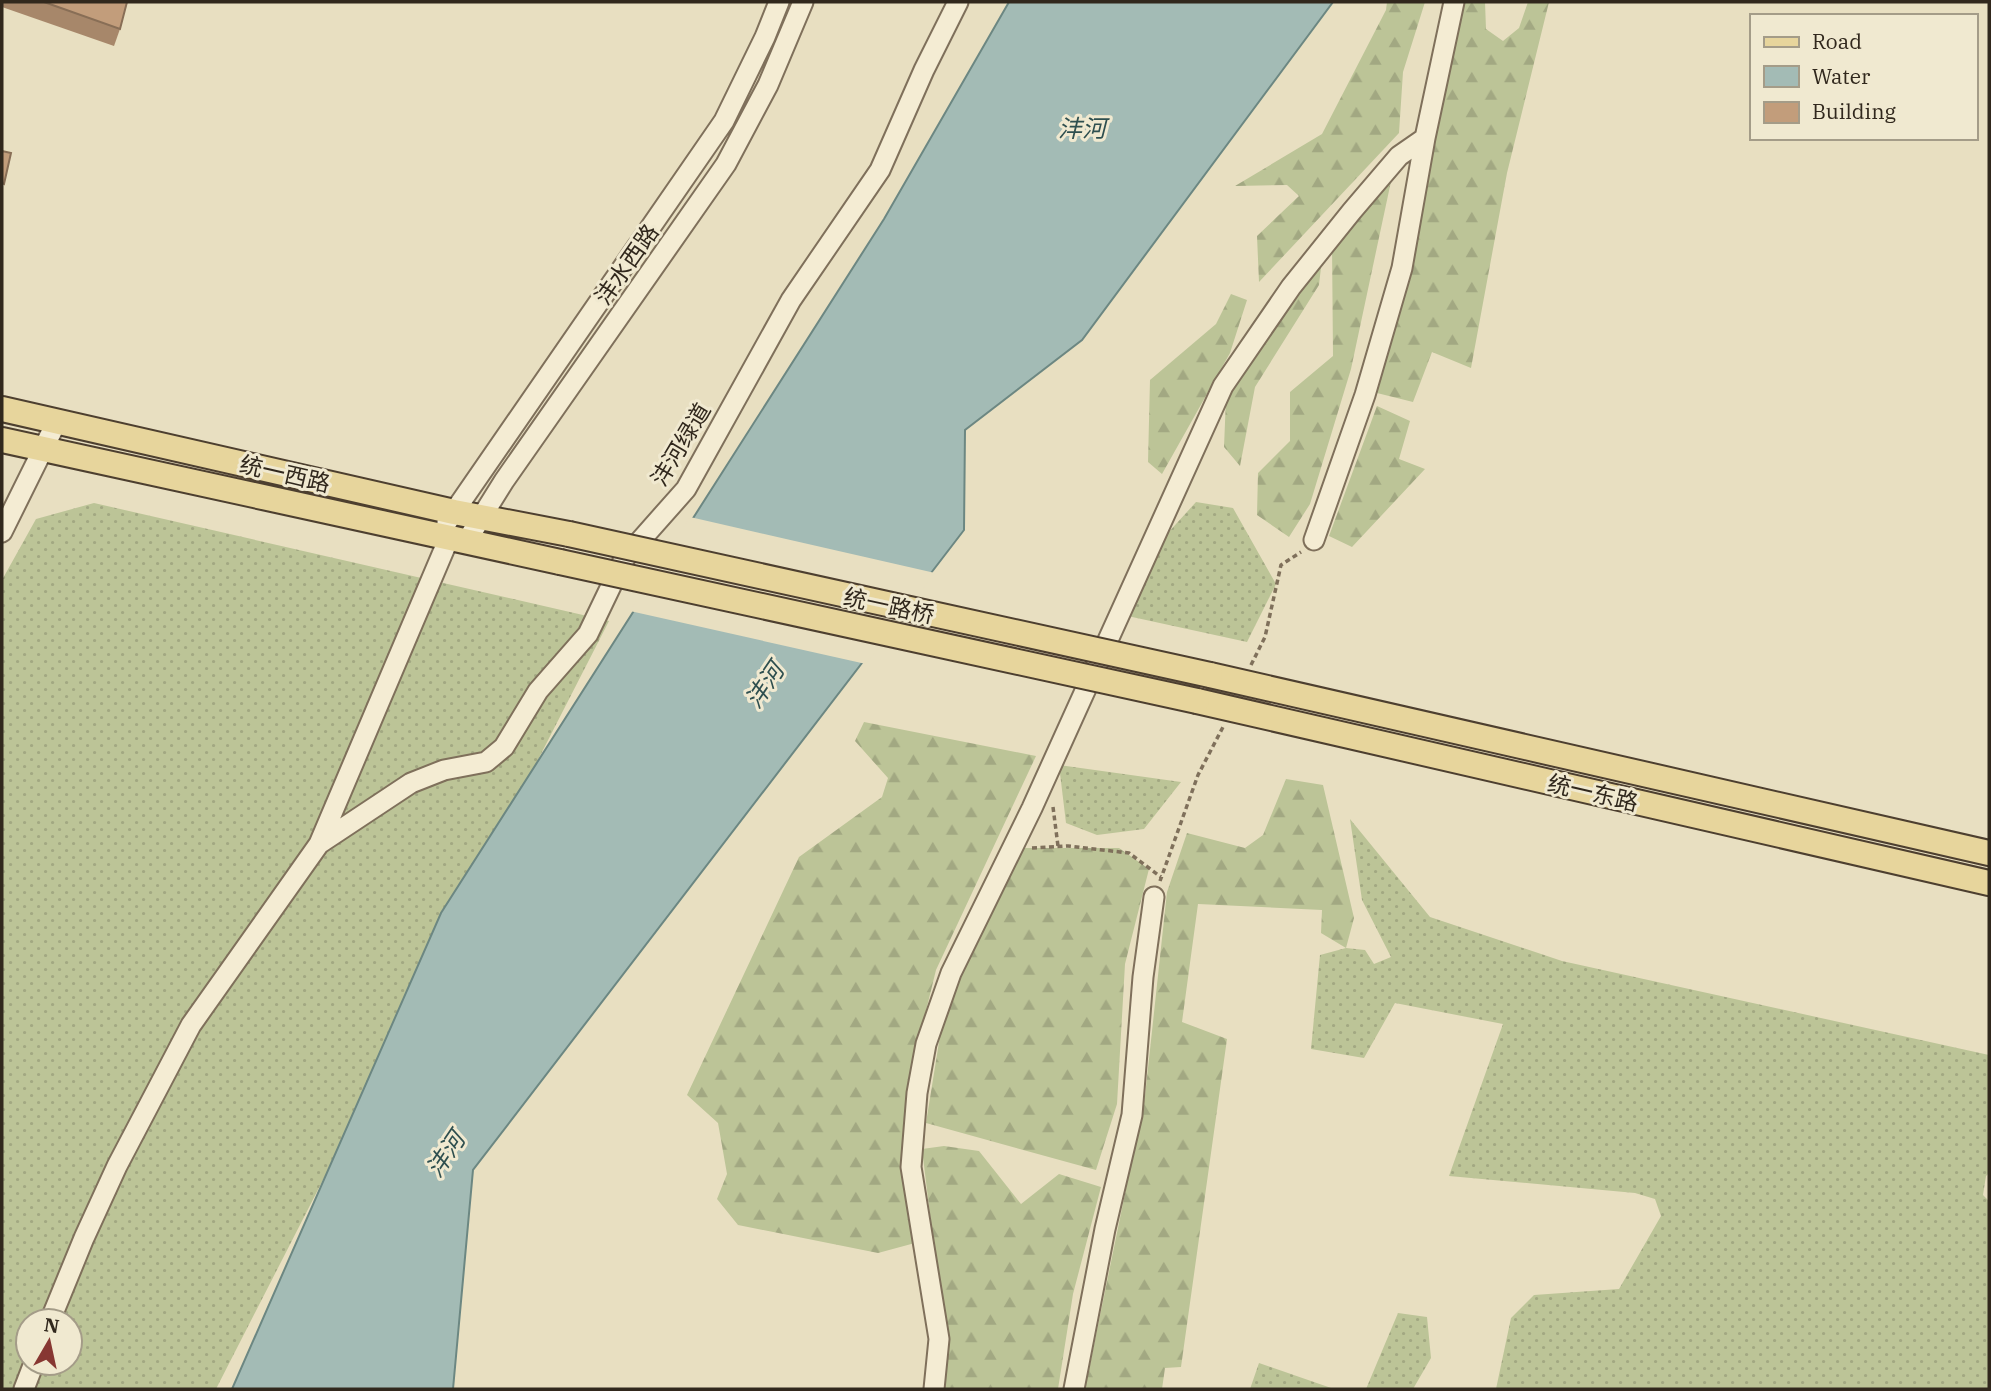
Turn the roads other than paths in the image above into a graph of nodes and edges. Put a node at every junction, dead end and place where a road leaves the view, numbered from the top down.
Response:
1 (779, 2) edge
2 (803, 2) edge
3 (958, 2) edge
4 (1454, 2) edge
5 (1425, 138) junction
6 (5, 416) edge
7 (57, 421) junction
8 (2, 440) edge
9 (44, 449) junction
10 (454, 512) junction
11 (481, 517) junction
12 (2, 532) edge
13 (569, 534) joint
14 (451, 538) junction
15 (1314, 540) road end
16 (560, 562) joint
17 (1210, 675) joint
18 (1197, 701) joint
19 (319, 844) junction
20 (1989, 853) edge
21 (1989, 883) edge
22 (1154, 897) road end
23 (56, 1307) edge
24 (934, 1389) edge
25 (1074, 1389) edge

1 - 10 street, 沣水西路
2 - 11 street, 沣水西路
3 - 19 street, 沣河绿道
4 - 5 street
5 - 15 street
5 - 24 street
6 - 7 main road, 统一西路
7 - 9 street
7 - 10 main road, 统一西路
8 - 9 main road, 统一西路
9 - 12 street
9 - 14 main road, 统一西路
10 - 11 main road, 统一西路
10 - 14 street, 沣水西路
11 - 13 main road, 统一西路
11 - 14 street, 沣水西路
13 - 17 main road, 统一路桥, bridge
14 - 16 main road, 统一西路
14 - 19 street
16 - 18 main road, 统一路桥, bridge
17 - 20 main road, 统一东路
18 - 21 main road, 统一东路
19 - 23 street
22 - 25 street

